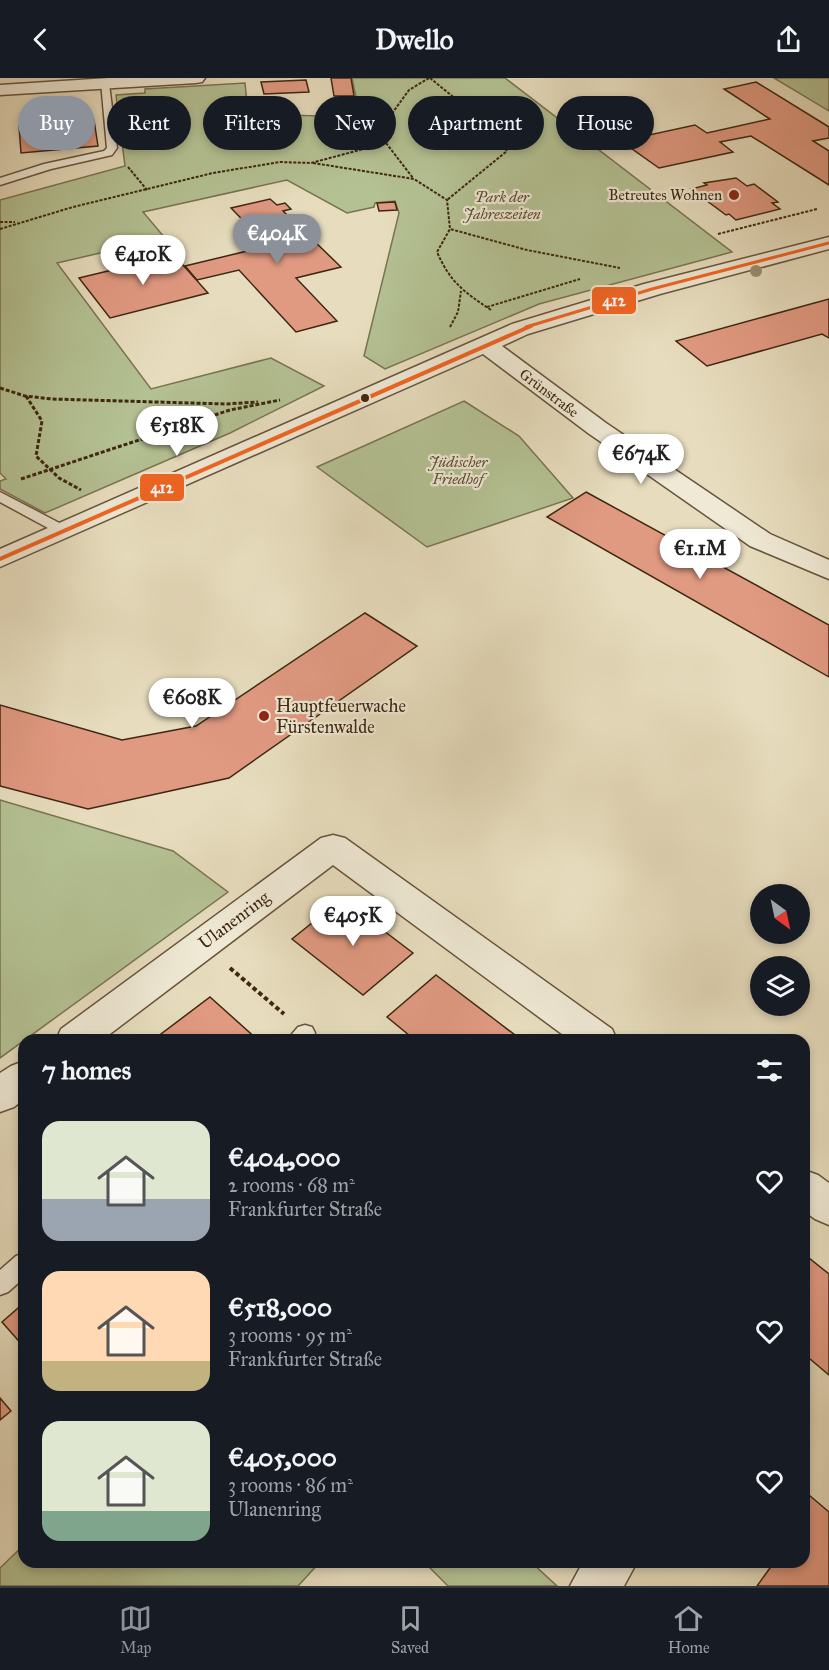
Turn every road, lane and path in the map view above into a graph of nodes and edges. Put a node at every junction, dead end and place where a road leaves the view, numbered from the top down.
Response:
1 (196, 78) edge
2 (429, 78) edge
3 (104, 84) junction
4 (0, 90) edge
5 (396, 108) edge
6 (360, 150) edge
7 (391, 150) edge
8 (311, 163) junction
9 (414, 179) junction
10 (0, 182) edge
11 (447, 200) junction
12 (817, 209) dead end
13 (0, 222) edge
14 (18, 222) junction
15 (0, 229) edge
16 (450, 229) junction
17 (718, 234) dead end
18 (829, 243) edge
19 (652, 289) junction
20 (461, 291) junction
21 (519, 329) junction
22 (445, 334) dead end
23 (485, 344) junction
24 (0, 388) edge
25 (25, 396) junction
26 (282, 400) dead end
27 (271, 402) junction
28 (50, 470) junction
29 (20, 479) dead end
30 (0, 496) edge
31 (117, 507) junction
32 (64, 531) junction
33 (0, 559) edge
34 (829, 570) edge
35 (202, 944) junction
36 (82, 1034) edge
37 (299, 1034) edge
38 (591, 1034) edge
39 (18, 1082) edge
40 (0, 1095) edge
41 (810, 1192) edge
42 (829, 1206) edge
43 (18, 1269) edge
44 (0, 1284) edge
45 (608, 1568) edge
46 (594, 1586) edge

1 - 3 street
2 - 5 path
2 - 11 path
3 - 4 street
3 - 10 lane
6 - 8 path
7 - 9 path
8 - 9 path
8 - 14 path
9 - 11 path
11 - 16 path
12 - 17 path
13 - 14 path
14 - 15 path
16 - 19 path
16 - 20 path
18 - 19 street
19 - 21 street
20 - 21 path
20 - 22 path
21 - 23 street
23 - 31 street
23 - 34 street, Grünstraße
24 - 25 path
25 - 27 path
25 - 28 path
26 - 27 path
27 - 28 path
28 - 29 path
28 - 31 path
30 - 32 lane
31 - 32 street
32 - 33 street
35 - 36 street, Ulanenring
35 - 37 path
35 - 38 street, Ulanenring
39 - 40 street
41 - 42 street
43 - 44 lane
45 - 46 street

